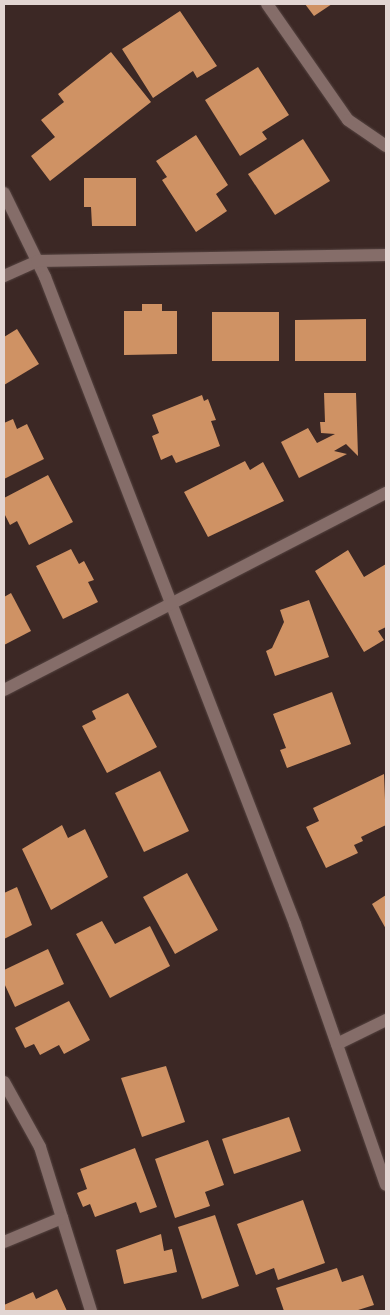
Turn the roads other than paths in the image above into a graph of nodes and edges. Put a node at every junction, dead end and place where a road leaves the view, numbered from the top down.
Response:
1 (267, 4) edge
2 (386, 146) edge
3 (4, 193) edge
4 (386, 255) edge
5 (37, 261) junction
6 (4, 276) edge
7 (386, 492) edge
8 (170, 602) junction
9 (4, 690) edge
10 (386, 1020) edge
11 (337, 1044) junction
12 (4, 1082) edge
13 (386, 1185) edge
14 (62, 1218) junction
15 (4, 1242) edge
16 (91, 1311) edge

1 - 2 street
3 - 5 street
4 - 5 street
5 - 6 street
5 - 8 street
7 - 8 street
8 - 9 street
8 - 11 street
10 - 11 street
11 - 13 street
12 - 14 street
14 - 15 street
14 - 16 street

